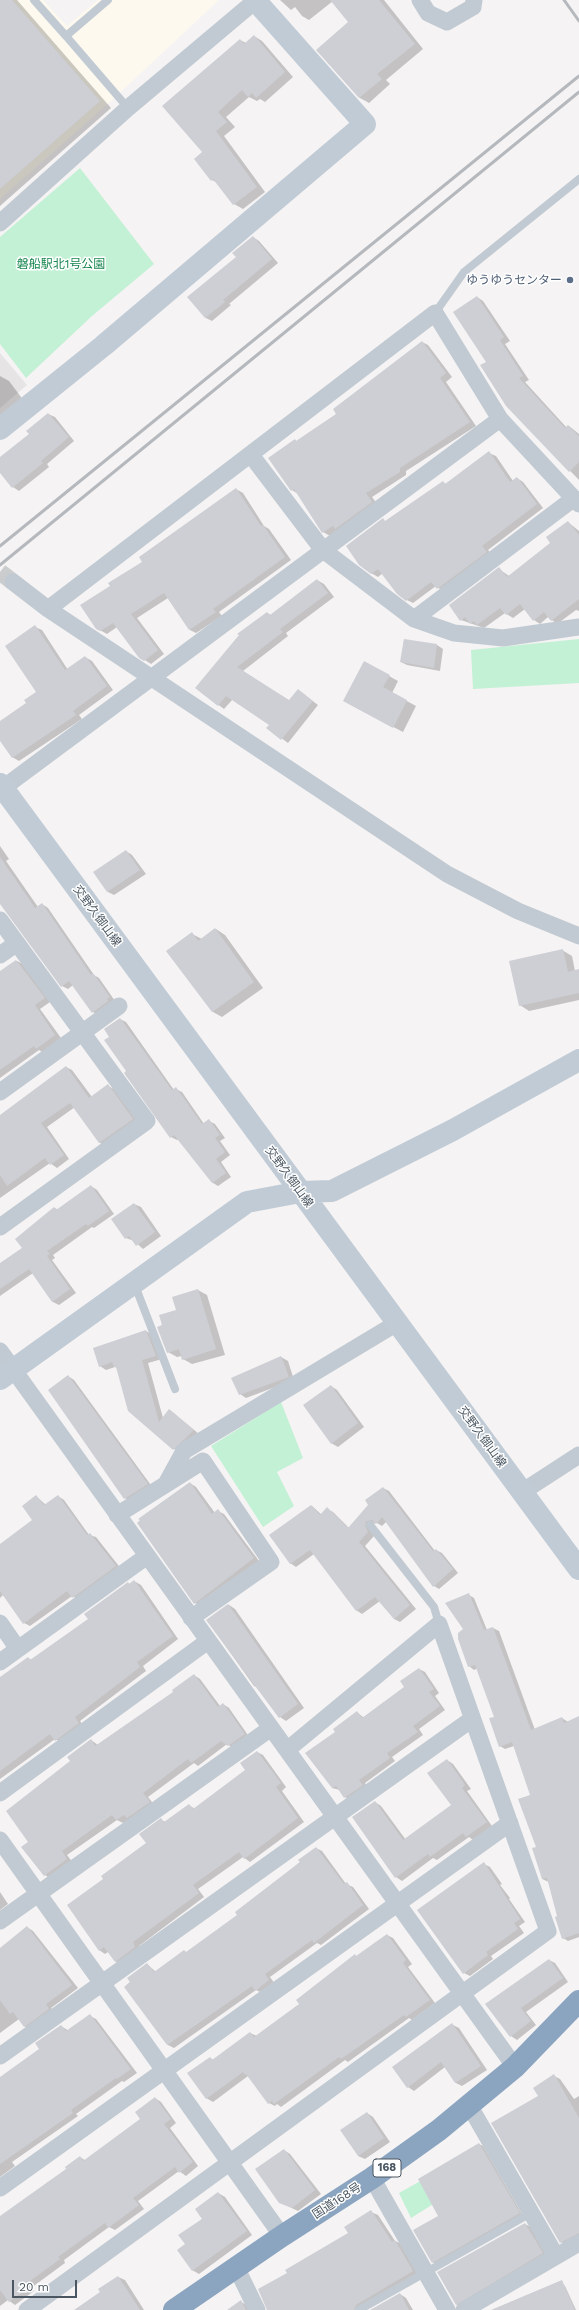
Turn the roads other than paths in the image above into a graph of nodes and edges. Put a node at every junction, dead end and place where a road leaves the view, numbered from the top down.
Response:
1 (34, 0) edge
2 (108, 0) edge
3 (420, 0) edge
4 (474, 0) edge
5 (255, 1) edge
6 (66, 36) junction
7 (128, 108) junction
8 (579, 179) edge
9 (0, 223) edge
10 (435, 313) junction
11 (500, 419) junction
12 (0, 430) edge
13 (251, 455) junction
14 (576, 502) edge
15 (323, 550) junction
16 (13, 582) tunnel mouth
17 (48, 609) junction
18 (414, 619) junction
19 (579, 627) edge
20 (153, 677) junction
21 (2, 786) edge
22 (0, 920) edge
23 (579, 936) edge
24 (17, 943) junction
25 (0, 955) edge
26 (119, 1006) dead end
27 (82, 1033) junction
28 (579, 1060) edge
29 (0, 1092) edge
30 (300, 1192) junction
31 (0, 1227) edge
32 (134, 1282) junction
33 (397, 1323) junction
34 (0, 1351) edge
35 (7, 1374) edge
36 (175, 1389) dead end
37 (579, 1455) edge
38 (166, 1484) junction
39 (522, 1492) junction
40 (117, 1514) junction
41 (370, 1525) dead end
42 (147, 1556) junction
43 (579, 1569) edge
44 (191, 1618) junction
45 (0, 1623) edge
46 (439, 1624) junction
47 (208, 1641) junction
48 (18, 1649) junction
49 (0, 1662) edge
50 (472, 1719) junction
51 (271, 1728) junction
52 (287, 1750) junction
53 (0, 1793) edge
54 (334, 1817) junction
55 (510, 1823) junction
56 (0, 1840) edge
57 (38, 1894) junction
58 (397, 1903) junction
59 (0, 1921) edge
60 (102, 1983) junction
61 (462, 1994) junction
62 (577, 2009) edge
63 (0, 2056) edge
64 (515, 2068) junction
65 (164, 2071) junction
66 (469, 2105) junction
67 (230, 2162) junction
68 (372, 2178) junction
69 (0, 2188) edge
70 (531, 2213) junction
71 (282, 2236) junction
72 (579, 2243) edge
73 (556, 2256) junction
74 (237, 2269) junction
75 (426, 2272) junction
76 (27, 2310) edge
77 (174, 2310) edge
78 (257, 2310) edge
79 (359, 2310) edge
80 (447, 2310) edge
81 (464, 2310) edge

1 - 6 lane
2 - 6 lane
3 - 4 street
5 - 7 street
5 - 12 street
6 - 7 lane
7 - 9 street
8 - 10 lane
10 - 11 street
10 - 13 street
11 - 14 street
11 - 15 street
13 - 15 street
13 - 17 street
14 - 18 street
15 - 18 street
15 - 20 street
16 - 17 street
17 - 20 street
18 - 19 street
20 - 21 street
20 - 23 street
21 - 30 street, 交野久御山線
22 - 24 street
24 - 25 street
24 - 27 street
26 - 27 street
27 - 29 street
27 - 31 street
28 - 30 street
30 - 32 street
30 - 33 street, 交野久御山線
32 - 35 street
32 - 36 lane
33 - 38 street
33 - 39 street, 交野久御山線
34 - 35 street
35 - 40 street
37 - 39 street
38 - 40 street
38 - 44 street
39 - 43 street, 交野久御山線
40 - 42 street
41 - 46 lane
42 - 44 street
42 - 48 street
44 - 47 street
45 - 48 street
46 - 50 street
46 - 52 street
47 - 51 street
47 - 53 street
48 - 49 street
50 - 54 street
50 - 55 street
51 - 52 street
51 - 57 street
52 - 54 street
54 - 58 street
54 - 60 street
55 - 58 street
55 - 61 street
56 - 57 street
57 - 59 street
57 - 60 street
58 - 61 street
58 - 65 street
60 - 63 street
60 - 65 street
61 - 64 street
61 - 67 street
62 - 64 highway, 国道168号 / 168
64 - 66 highway, 国道168号 / 168
65 - 67 street
65 - 69 street
66 - 68 highway, 国道168号 / 168
66 - 70 street
67 - 71 street
67 - 76 street
68 - 71 highway, 国道168号 / 168
68 - 75 street
70 - 73 street
70 - 75 lane
71 - 74 highway, 国道168号 / 168
72 - 73 street
73 - 81 street
74 - 77 highway, 国道168号 / 168
74 - 78 street
75 - 79 lane
75 - 80 street

